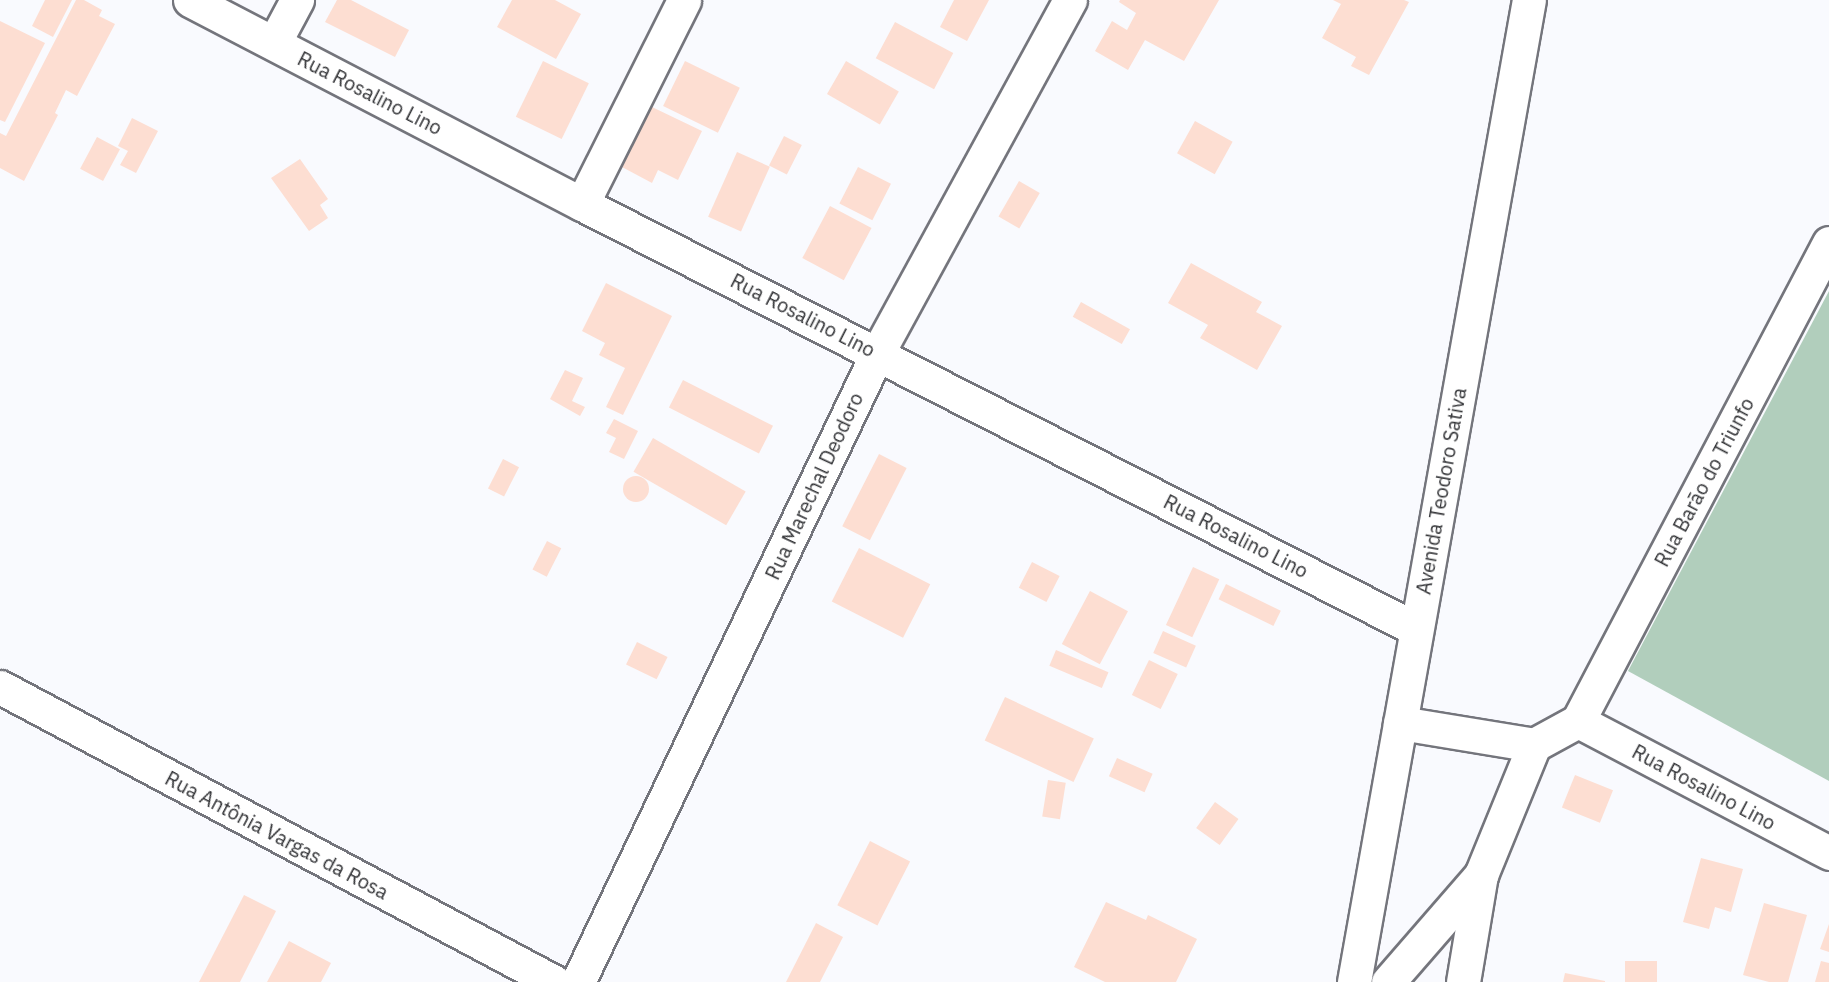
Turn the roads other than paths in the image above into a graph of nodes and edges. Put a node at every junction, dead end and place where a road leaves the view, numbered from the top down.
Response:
1 (190, 0) edge
2 (297, 0) edge
3 (684, 0) edge
4 (1070, 0) edge
5 (1529, 0) edge
6 (274, 44) junction
7 (582, 204) junction
8 (1829, 243) edge
9 (878, 352) junction
10 (1416, 629) junction
11 (0, 687) edge
12 (1578, 722) junction
13 (1400, 723) junction
14 (1534, 745) junction
15 (1829, 853) edge
16 (1480, 875) junction
17 (554, 982) edge
18 (578, 982) edge
19 (1354, 982) edge
20 (1388, 982) edge
21 (1463, 982) edge

1 - 6 street, Rua Rosalino Lino
2 - 6 street
3 - 7 street
4 - 9 street, Rua Marechal Deodoro
5 - 10 street, Avenida Teodoro Sativa
6 - 7 street, Rua Rosalino Lino
7 - 9 street, Rua Rosalino Lino
8 - 12 street, Rua Barão do Triunfo
9 - 10 street, Rua Rosalino Lino
9 - 18 street, Rua Marechal Deodoro
10 - 13 street, Avenida Teodoro Sativa
11 - 17 street, Rua Antônia Vargas da Rosa
12 - 14 street
12 - 15 street, Rua Rosalino Lino
13 - 14 street
13 - 19 street, Avenida Teodoro Sativa
14 - 16 street
16 - 20 street
16 - 21 street

